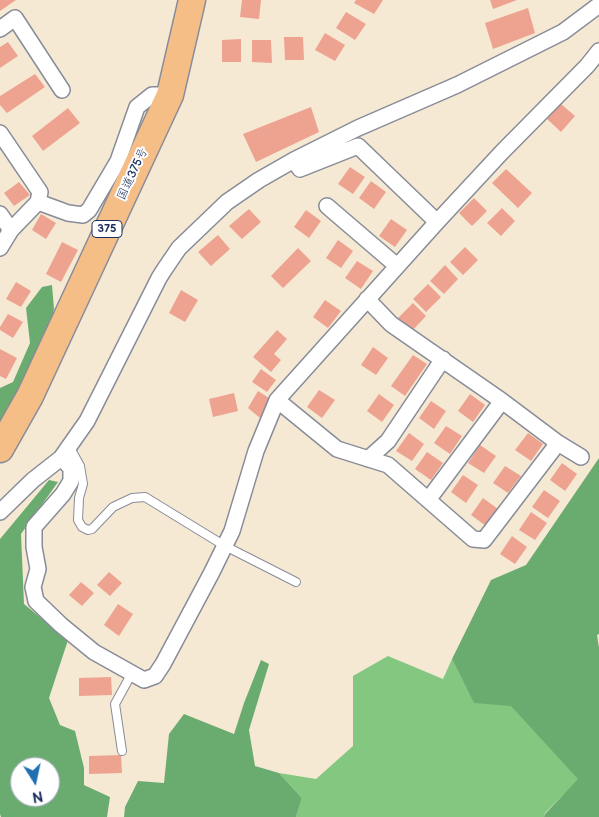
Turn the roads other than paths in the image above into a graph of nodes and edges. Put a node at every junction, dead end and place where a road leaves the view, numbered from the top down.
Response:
1 (192, 0) edge
2 (599, 5) edge
3 (0, 29) edge
4 (599, 51) edge
5 (62, 90) dead end
6 (170, 95) junction
7 (0, 133) edge
8 (294, 160) junction
9 (38, 202) junction
10 (327, 206) dead end
11 (0, 214) edge
12 (437, 222) junction
13 (11, 230) junction
14 (0, 248) edge
15 (398, 266) junction
16 (367, 299) junction
17 (443, 359) junction
18 (277, 400) junction
19 (502, 401) junction
20 (558, 443) junction
21 (0, 449) edge
22 (65, 452) junction
23 (582, 457) dead end
24 (368, 459) junction
25 (428, 500) junction
26 (0, 512) edge
27 (225, 546) junction
28 (296, 582) dead end
29 (132, 673) junction
30 (122, 751) dead end

1 - 6 highway, 国道375号 / 375
2 - 8 street
3 - 5 street
4 - 12 street
6 - 9 street
6 - 21 highway, 国道375号 / 375
7 - 9 street
8 - 12 street
8 - 22 street
9 - 13 street
10 - 15 street
11 - 13 street
12 - 15 street
13 - 14 street
15 - 16 street
16 - 17 street
16 - 18 street
17 - 19 street
17 - 24 street
18 - 24 street
18 - 27 street
19 - 20 street
19 - 25 street
20 - 23 street
20 - 25 street
22 - 26 street
22 - 27 lane
22 - 29 street
24 - 25 street
27 - 28 lane
27 - 29 street
29 - 30 lane

